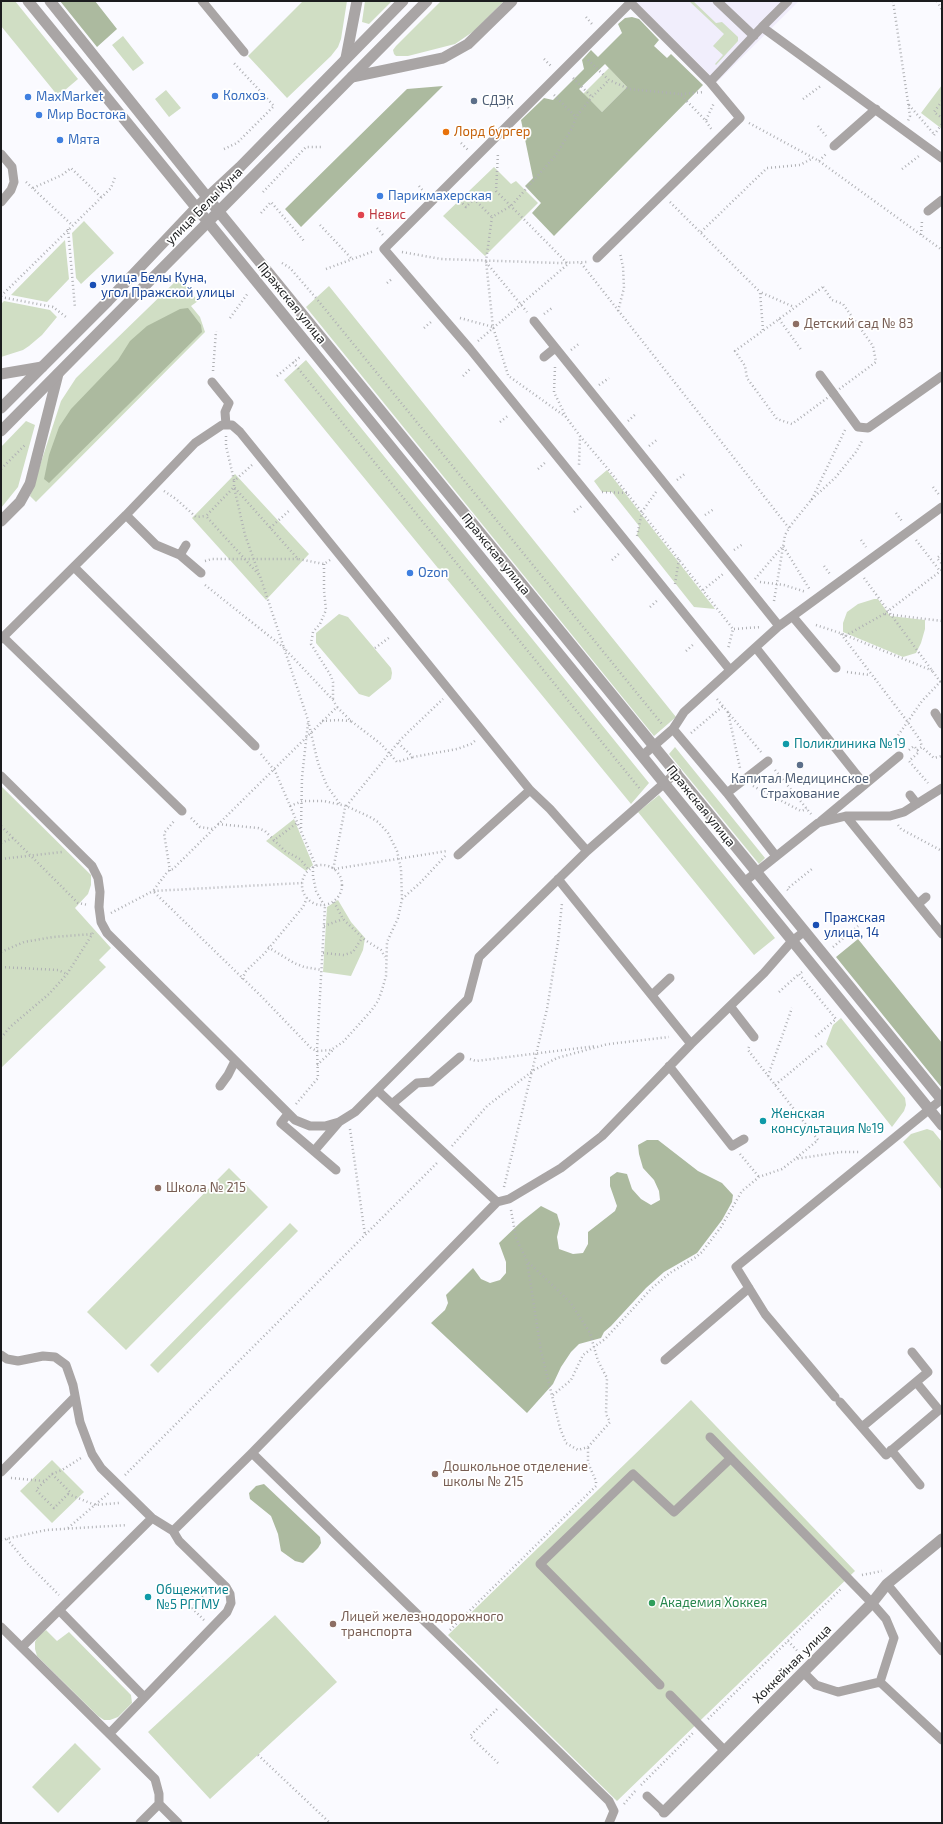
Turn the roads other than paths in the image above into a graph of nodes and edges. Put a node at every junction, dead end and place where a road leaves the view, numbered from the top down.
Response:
1 (28, 1) edge
2 (50, 1) edge
3 (202, 1) edge
4 (357, 1) edge
5 (403, 1) edge
6 (427, 1) edge
7 (512, 1) edge
8 (717, 1) edge
9 (788, 1) edge
10 (629, 2) edge
11 (762, 27) junction
12 (754, 36) junction
13 (244, 52) dead end
14 (346, 58) junction
15 (352, 77) junction
16 (710, 82) junction
17 (876, 109) junction
18 (834, 146) dead end
19 (1, 154) edge
20 (942, 158) edge
21 (208, 197) junction
22 (942, 200) edge
23 (1, 202) edge
24 (196, 208) junction
25 (928, 211) dead end
26 (219, 212) junction
27 (208, 222) junction
28 (597, 258) road end
29 (534, 321) road end
30 (556, 348) junction
31 (544, 357) dead end
32 (42, 367) junction
33 (1, 374) edge
34 (58, 374) junction
35 (820, 375) dead end
36 (942, 376) edge
37 (212, 382) road end
38 (1, 408) edge
39 (226, 425) junction
40 (1, 431) edge
41 (942, 507) edge
42 (126, 515) junction
43 (1, 521) edge
44 (186, 545) dead end
45 (180, 555) junction
46 (74, 566) junction
47 (201, 573) road end
48 (793, 617) junction
49 (779, 626) junction
50 (2, 638) edge
51 (756, 648) junction
52 (727, 666) junction
53 (836, 668) road end
54 (934, 713) dead end
55 (942, 724) edge
56 (669, 728) junction
57 (655, 745) junction
58 (256, 747) road end
59 (903, 754) road end
60 (642, 756) junction
61 (768, 761) dead end
62 (677, 772) junction
63 (1, 776) edge
64 (663, 782) junction
65 (864, 784) junction
66 (530, 790) junction
67 (939, 790) edge
68 (727, 793) junction
69 (910, 795) dead end
70 (917, 804) junction
71 (186, 814) road end
72 (846, 816) junction
73 (818, 823) junction
74 (587, 851) junction
75 (458, 855) dead end
76 (776, 856) junction
77 (757, 872) junction
78 (558, 879) junction
79 (744, 882) junction
80 (926, 897) dead end
81 (918, 904) junction
82 (805, 931) junction
83 (942, 934) edge
84 (792, 941) junction
85 (670, 978) dead end
86 (652, 995) junction
87 (730, 1006) junction
88 (754, 1037) road end
89 (691, 1044) junction
90 (461, 1057) road end
91 (235, 1060) junction
92 (669, 1066) junction
93 (220, 1086) dead end
94 (377, 1090) junction
95 (942, 1099) edge
96 (392, 1104) junction
97 (928, 1109) junction
98 (288, 1114) junction
99 (339, 1122) junction
100 (942, 1125) edge
101 (744, 1139) dead end
102 (314, 1151) junction
103 (336, 1170) dead end
104 (497, 1202) junction
105 (749, 1288) junction
106 (912, 1352) dead end
107 (1, 1355) edge
108 (665, 1360) dead end
109 (916, 1382) junction
110 (74, 1398) junction
111 (862, 1427) junction
112 (710, 1437) dead end
113 (891, 1450) junction
114 (252, 1453) junction
115 (731, 1458) junction
116 (1, 1472) edge
117 (920, 1485) dead end
118 (152, 1518) junction
119 (173, 1531) junction
120 (942, 1539) edge
121 (887, 1584) junction
122 (872, 1602) junction
123 (58, 1610) junction
124 (1, 1627) edge
125 (22, 1647) junction
126 (942, 1651) edge
127 (807, 1668) junction
128 (880, 1682) junction
129 (660, 1685) dead end
130 (670, 1696) dead end
131 (144, 1697) junction
132 (110, 1733) junction
133 (942, 1740) edge
134 (724, 1750) junction
135 (647, 1796) dead end
136 (159, 1804) junction
137 (664, 1812) joint
138 (140, 1823) edge
139 (178, 1823) edge
140 (609, 1823) edge

1 - 24 street, Пражская улица
2 - 21 street, Пражская улица
3 - 13 lane
4 - 14 street
5 - 14 street, улица Белы Куна
6 - 15 street, улица Белы Куна
7 - 15 street
8 - 12 lane
9 - 11 lane
10 - 16 lane
10 - 52 lane
11 - 12 lane
11 - 17 lane
12 - 16 lane
14 - 21 street, улица Белы Куна
15 - 26 street, улица Белы Куна
16 - 28 lane
17 - 18 lane
17 - 20 lane
19 - 23 lane
21 - 24 street, улица Белы Куна
21 - 26 street, Пражская улица
22 - 25 lane
24 - 27 street, Пражская улица
24 - 32 street, улица Белы Куна
26 - 27 street, улица Белы Куна
26 - 57 street, Пражская улица
27 - 34 street, улица Белы Куна
27 - 60 street, Пражская улица
29 - 30 lane
30 - 31 lane
30 - 49 lane
32 - 33 street
32 - 38 street, улица Белы Куна
34 - 40 street, улица Белы Куна
34 - 43 street
35 - 36 lane
37 - 39 lane
39 - 42 lane
39 - 66 lane
41 - 48 lane
42 - 45 lane
42 - 46 lane
44 - 45 lane
45 - 47 lane
46 - 50 lane
46 - 58 lane
48 - 49 lane
48 - 53 lane
49 - 51 lane
50 - 71 lane
51 - 52 lane
51 - 65 lane
52 - 56 lane
54 - 55 lane
56 - 57 lane
56 - 68 lane
57 - 60 lane
57 - 62 street, Пражская улица
59 - 65 lane
60 - 64 street, Пражская улица
61 - 68 lane
62 - 64 lane
62 - 77 street, Пражская улица
63 - 91 lane
64 - 74 lane
64 - 79 street, Пражская улица
65 - 73 lane
66 - 74 lane
66 - 75 lane
67 - 70 lane
68 - 76 lane
69 - 70 lane
70 - 72 lane
72 - 73 lane
72 - 81 lane
73 - 76 lane
74 - 78 lane
76 - 77 lane
77 - 79 lane
77 - 82 street, Пражская улица
78 - 86 lane
78 - 94 lane
79 - 84 street, Пражская улица
80 - 81 lane
81 - 83 lane
82 - 84 lane
82 - 95 street, Пражская улица
84 - 87 lane
84 - 97 street, Пражская улица
85 - 86 lane
86 - 89 lane
87 - 88 lane
87 - 89 lane
89 - 92 lane
90 - 96 lane
91 - 93 lane
91 - 98 lane
92 - 101 lane
92 - 104 lane
94 - 96 lane
94 - 99 lane
95 - 97 lane
96 - 104 lane
97 - 100 street, Пражская улица
97 - 105 lane
98 - 99 lane
98 - 102 lane
99 - 102 lane
102 - 103 lane
104 - 114 lane
105 - 108 lane
105 - 111 lane
106 - 109 lane
107 - 110 lane
109 - 111 lane
109 - 113 lane
110 - 116 lane
110 - 118 lane
111 - 113 lane
112 - 115 lane
113 - 117 lane
114 - 119 lane
114 - 140 lane
115 - 122 lane
115 - 129 lane
118 - 119 lane
118 - 123 lane
119 - 131 lane
120 - 121 street, Хоккейная улица
121 - 122 street, Хоккейная улица
121 - 126 lane
122 - 127 street, Хоккейная улица
122 - 128 lane
123 - 125 lane
123 - 131 lane
124 - 125 lane
125 - 132 lane
127 - 128 lane
127 - 134 street, Хоккейная улица
128 - 133 lane
130 - 134 lane
131 - 132 lane
132 - 136 lane
134 - 137 street, Хоккейная улица
135 - 137 lane
136 - 138 lane
136 - 139 lane

